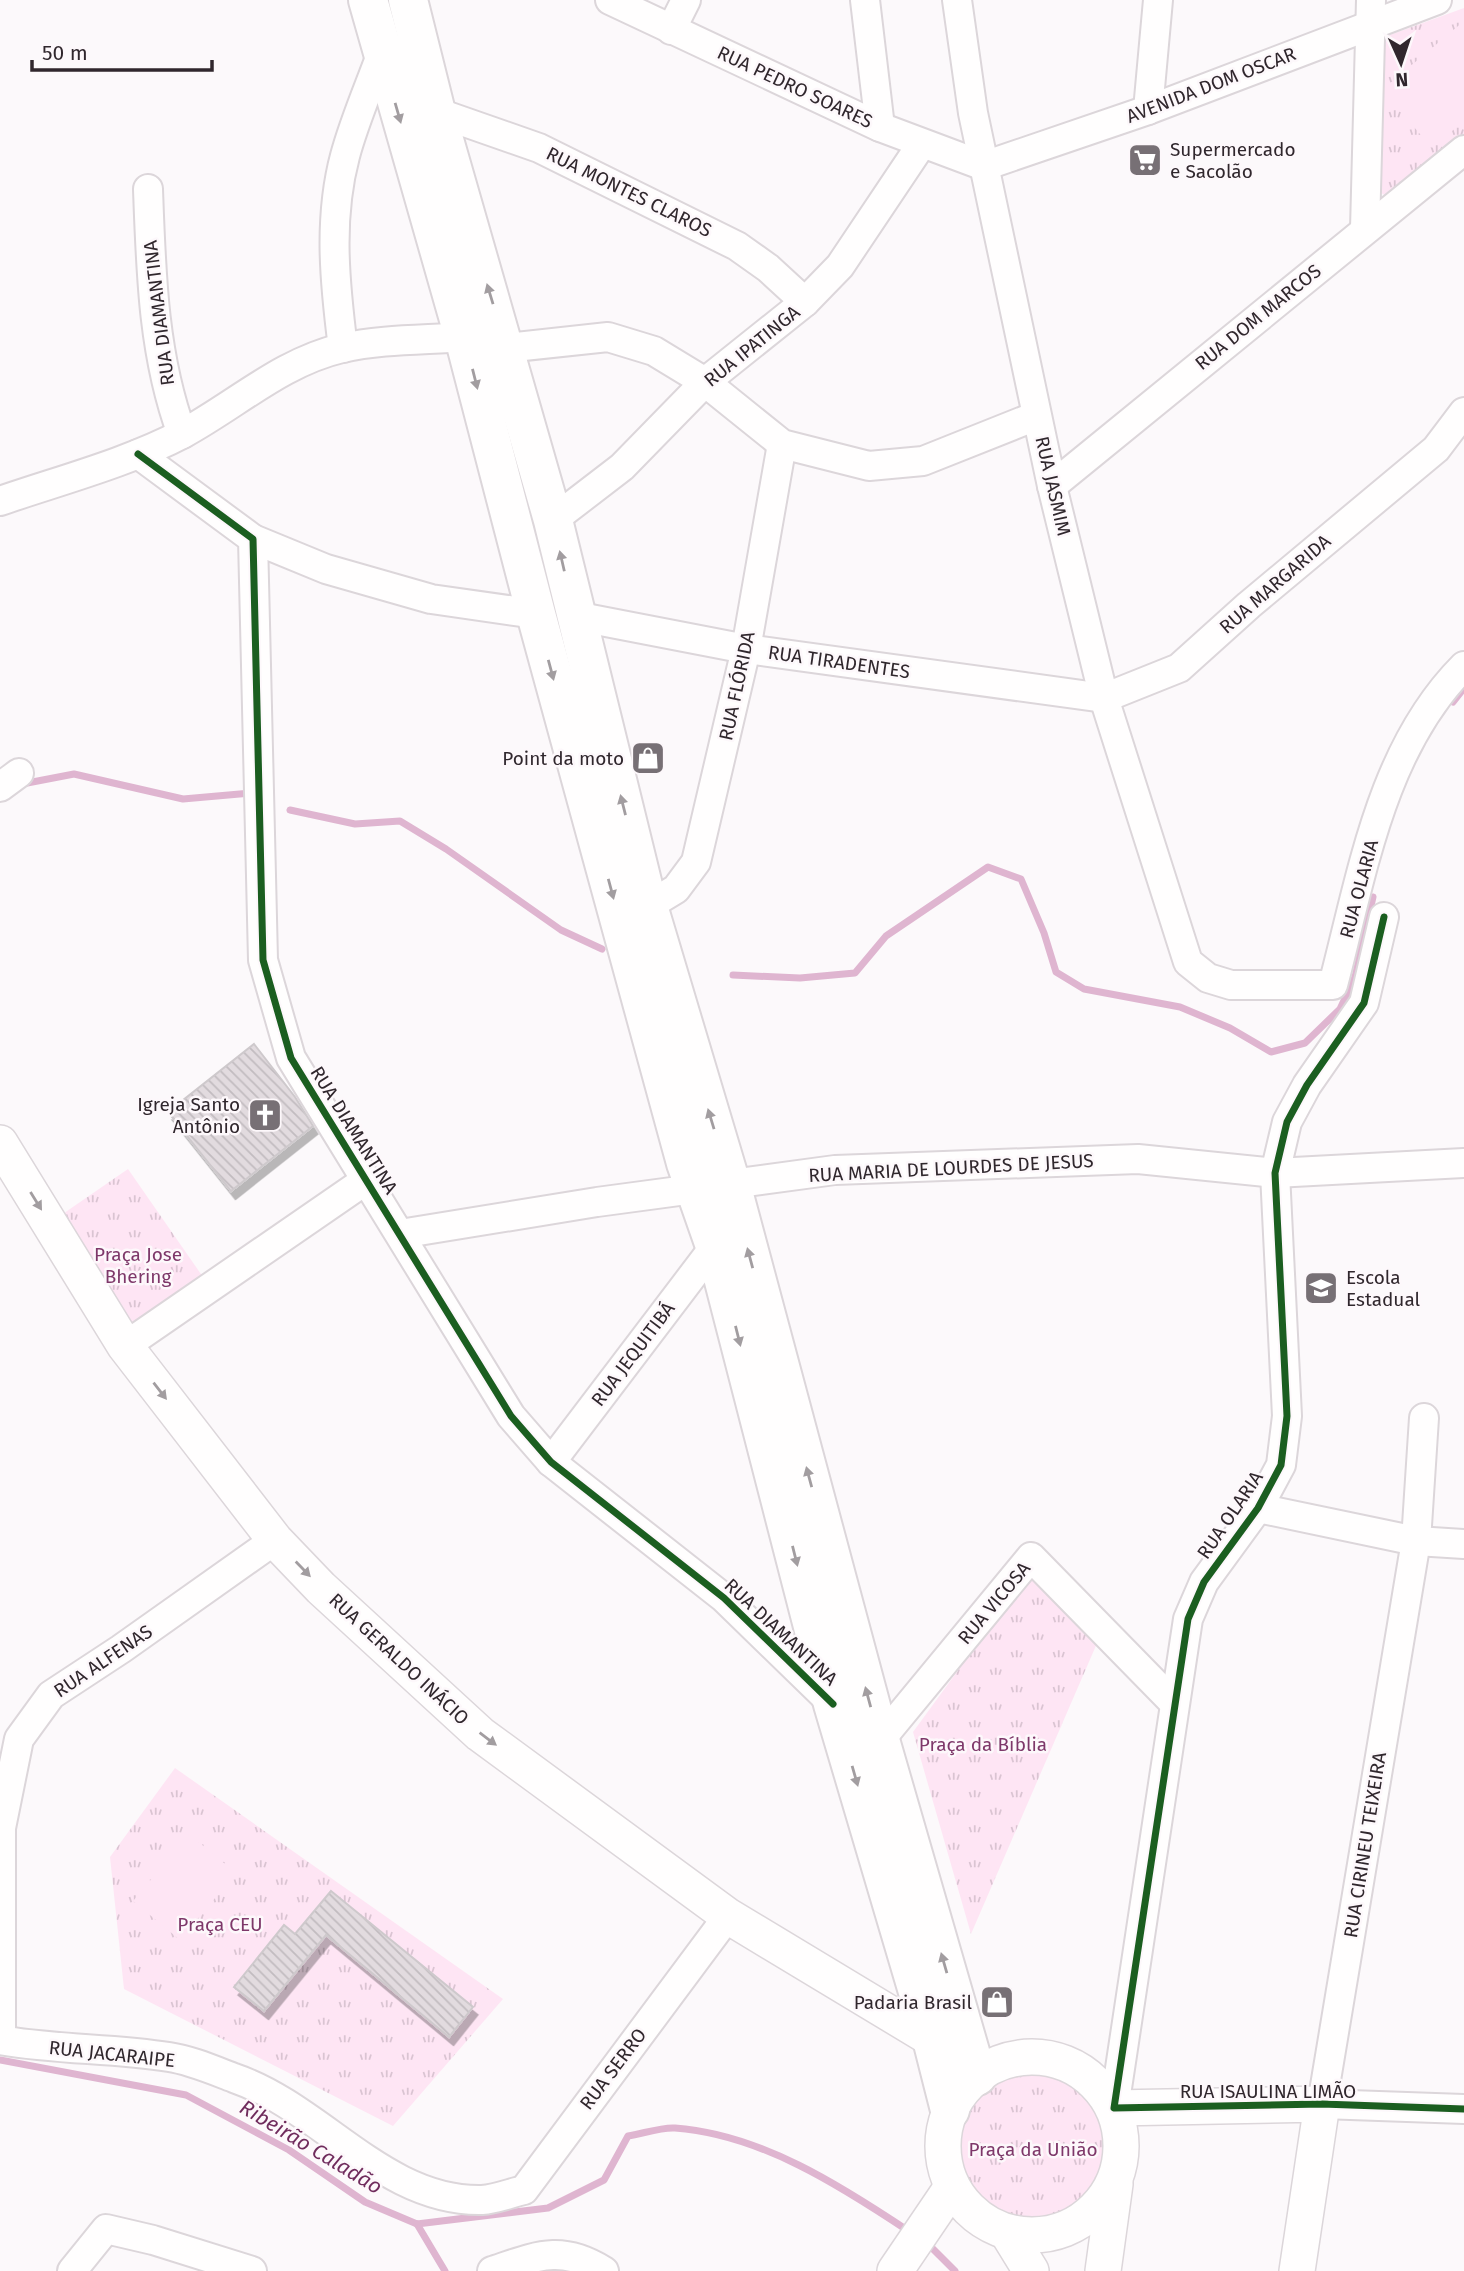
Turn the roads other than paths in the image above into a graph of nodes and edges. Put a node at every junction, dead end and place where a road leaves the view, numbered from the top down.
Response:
1 (368, 0) edge
2 (408, 0) edge
3 (610, 0) edge
4 (686, 0) edge
5 (866, 0) edge
6 (957, 0) edge
7 (1158, 0) edge
8 (1437, 0) edge
9 (1370, 13) edge
10 (671, 30) junction
11 (381, 55) junction
12 (1149, 110) junction
13 (436, 112) junction
14 (880, 127) junction
15 (921, 145) junction
16 (1464, 150) edge
17 (984, 166) junction
18 (148, 189) dead end
19 (1365, 229) junction
20 (805, 302) junction
21 (464, 337) junction
22 (343, 348) junction
23 (506, 348) junction
24 (705, 382) junction
25 (1464, 412) edge
26 (1036, 416) junction
27 (182, 434) junction
28 (782, 444) junction
29 (1464, 445) edge
30 (1436, 449) junction
31 (138, 454) junction
32 (1052, 486) junction
33 (0, 501) edge
34 (553, 520) junction
35 (253, 539) junction
36 (536, 614) junction
37 (575, 616) junction
38 (746, 649) junction
39 (1464, 666) edge
40 (1104, 698) junction
41 (648, 906) junction
42 (1384, 917) dead end
43 (1188, 962) joint
44 (0, 1143) edge
45 (1464, 1163) edge
46 (1275, 1173) junction
47 (366, 1180) junction
48 (731, 1184) junction
49 (694, 1189) junction
50 (400, 1234) junction
51 (715, 1246) junction
52 (125, 1346) junction
53 (1424, 1418) dead end
54 (551, 1462) junction
55 (1258, 1508) junction
56 (275, 1540) junction
57 (1416, 1541) junction
58 (1464, 1544) edge
59 (1174, 1703) junction
60 (833, 1704) junction
61 (880, 1740) junction
62 (728, 1916) junction
63 (932, 2039) junction
64 (0, 2040) edge
65 (977, 2076) junction
66 (1322, 2104) junction
67 (1114, 2108) junction
68 (1464, 2109) edge
69 (950, 2110) junction
70 (1115, 2181) junction
71 (952, 2187) junction
72 (484, 2200) joint
73 (1007, 2232) junction
74 (897, 2269) edge
75 (72, 2271) edge
76 (252, 2271) edge
77 (492, 2271) edge
78 (604, 2271) edge
79 (1031, 2271) edge
80 (1103, 2271) edge
81 (1297, 2271) edge

1 - 11 main road
2 - 13 main road
3 - 10 street, RUA PEDRO SOARES
4 - 10 street
5 - 14 street
6 - 17 street, RUA JASMIM
7 - 12 street
8 - 9 street, AVENIDA DOM OSCAR
9 - 12 street, AVENIDA DOM OSCAR
9 - 19 street
10 - 14 street, RUA PEDRO SOARES
11 -> 21 main road
11 - 22 street
12 - 17 street, AVENIDA DOM OSCAR
13 - 20 street, RUA MONTES CLAROS
23 -> 13 main road
14 - 15 street, RUA PEDRO SOARES
15 - 17 street, RUA PEDRO SOARES
15 - 20 street, RUA IPATINGA
16 - 19 street, RUA DOM MARCOS
17 - 26 street, RUA JASMIM
18 - 27 street, RUA DIAMANTINA
19 - 32 street, RUA DOM MARCOS
20 - 24 street, RUA IPATINGA
21 - 22 street
21 -> 36 main road
22 - 27 street
23 - 24 street
23 - 34 main road
24 - 28 street
24 - 34 street, RUA IPATINGA
25 - 30 street, RUA MARGARIDA
26 - 28 street
26 - 32 street, RUA JASMIM
27 - 31 street
28 - 38 street, RUA FLÓRIDA
29 - 30 street
30 - 40 street, RUA MARGARIDA
31 - 33 street
31 - 35 street
32 - 40 street, RUA JASMIM
37 -> 34 main road
35 - 36 street
35 - 47 street, RUA DIAMANTINA
36 -> 49 main road
37 - 38 street, RUA TIRADENTES
41 -> 37 main road
38 - 40 street, RUA TIRADENTES
38 - 41 street, RUA FLÓRIDA
39 - 43 street, RUA OLARIA
40 - 43 street, RUA JASMIM
48 -> 41 main road
42 - 46 street, RUA OLARIA
44 -> 52 street, RUA GERALDO INÁCIO
45 - 46 street, RUA MARIA DE LOURDES DE JESUS
46 - 48 street, RUA MARIA DE LOURDES DE JESUS
46 - 55 street, RUA OLARIA
47 - 50 street, RUA DIAMANTINA
47 - 52 street
48 - 49 street, RUA MARIA DE LOURDES DE JESUS
61 -> 48 main road
49 - 50 street, RUA MARIA DE LOURDES DE JESUS
49 - 51 main road
50 - 54 street, RUA DIAMANTINA
51 - 54 street, RUA JEQUITIBÁ
51 -> 60 main road
52 -> 56 street, RUA GERALDO INÁCIO
53 - 57 street, RUA CIRINEU TEIXEIRA
54 - 60 street, RUA DIAMANTINA
55 - 57 street
55 - 59 street, RUA OLARIA
56 -> 62 street, RUA GERALDO INÁCIO
56 - 64 street, RUA ALFENAS
57 - 58 street
57 - 66 street, RUA CIRINEU TEIXEIRA
59 - 61 street, RUA VICOSA
59 - 67 street, RUA OLARIA
60 -> 63 main road
65 -> 61 main road
62 - 63 street, RUA GERALDO INÁCIO
62 - 72 street, RUA SERRO
63 - 69 main road
64 - 72 street, RUA JACARAIPE
65 - 67 street
65 - 69 street
66 - 67 street, RUA ISAULINA LIMÃO
66 - 68 street, RUA ISAULINA LIMÃO
66 - 81 street, RUA CIRINEU TEIXEIRA
67 - 70 street
69 - 71 street
70 - 73 street
70 - 80 street
71 - 73 street
71 - 74 street
73 - 79 street
75 - 76 street
77 - 78 street

